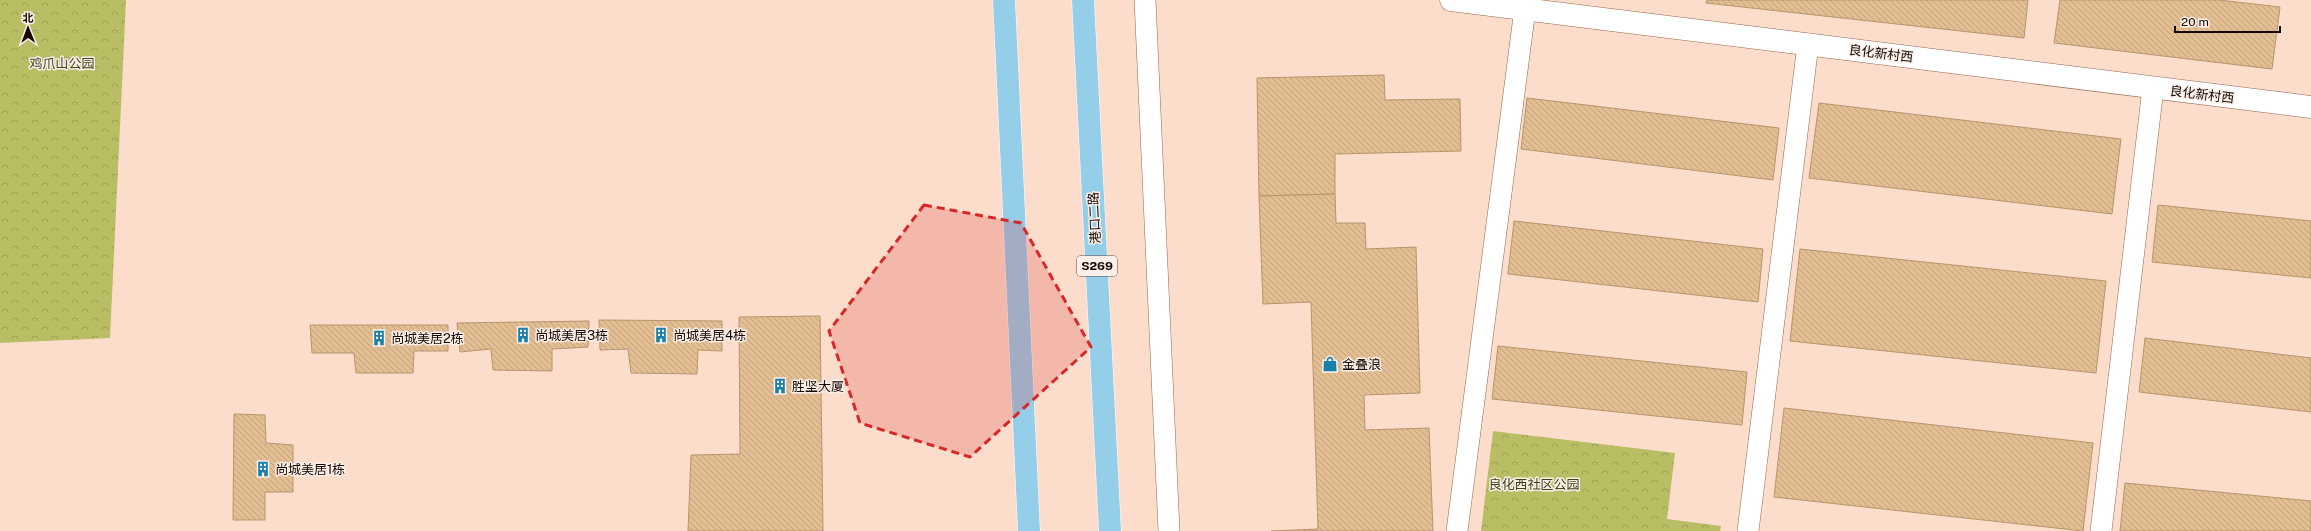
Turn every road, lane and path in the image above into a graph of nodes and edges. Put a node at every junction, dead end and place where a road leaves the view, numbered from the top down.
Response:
1 (1004, 0) edge
2 (1083, 0) edge
3 (1145, 0) edge
4 (1451, 0) edge
5 (1525, 9) junction
6 (1808, 44) junction
7 (2153, 88) junction
8 (2311, 107) edge
9 (1029, 531) edge
10 (1110, 531) edge
11 (1169, 531) edge
12 (1457, 531) edge
13 (1748, 531) edge
14 (2100, 531) edge

1 - 9 main road
2 - 10 main road, 港口二路 / S269
3 - 11 lane
4 - 5 street, 良化新村西
5 - 6 street, 良化新村西
5 - 12 lane
6 - 7 street, 良化新村西
6 - 13 lane
7 - 8 street, 良化新村西
7 - 14 lane

